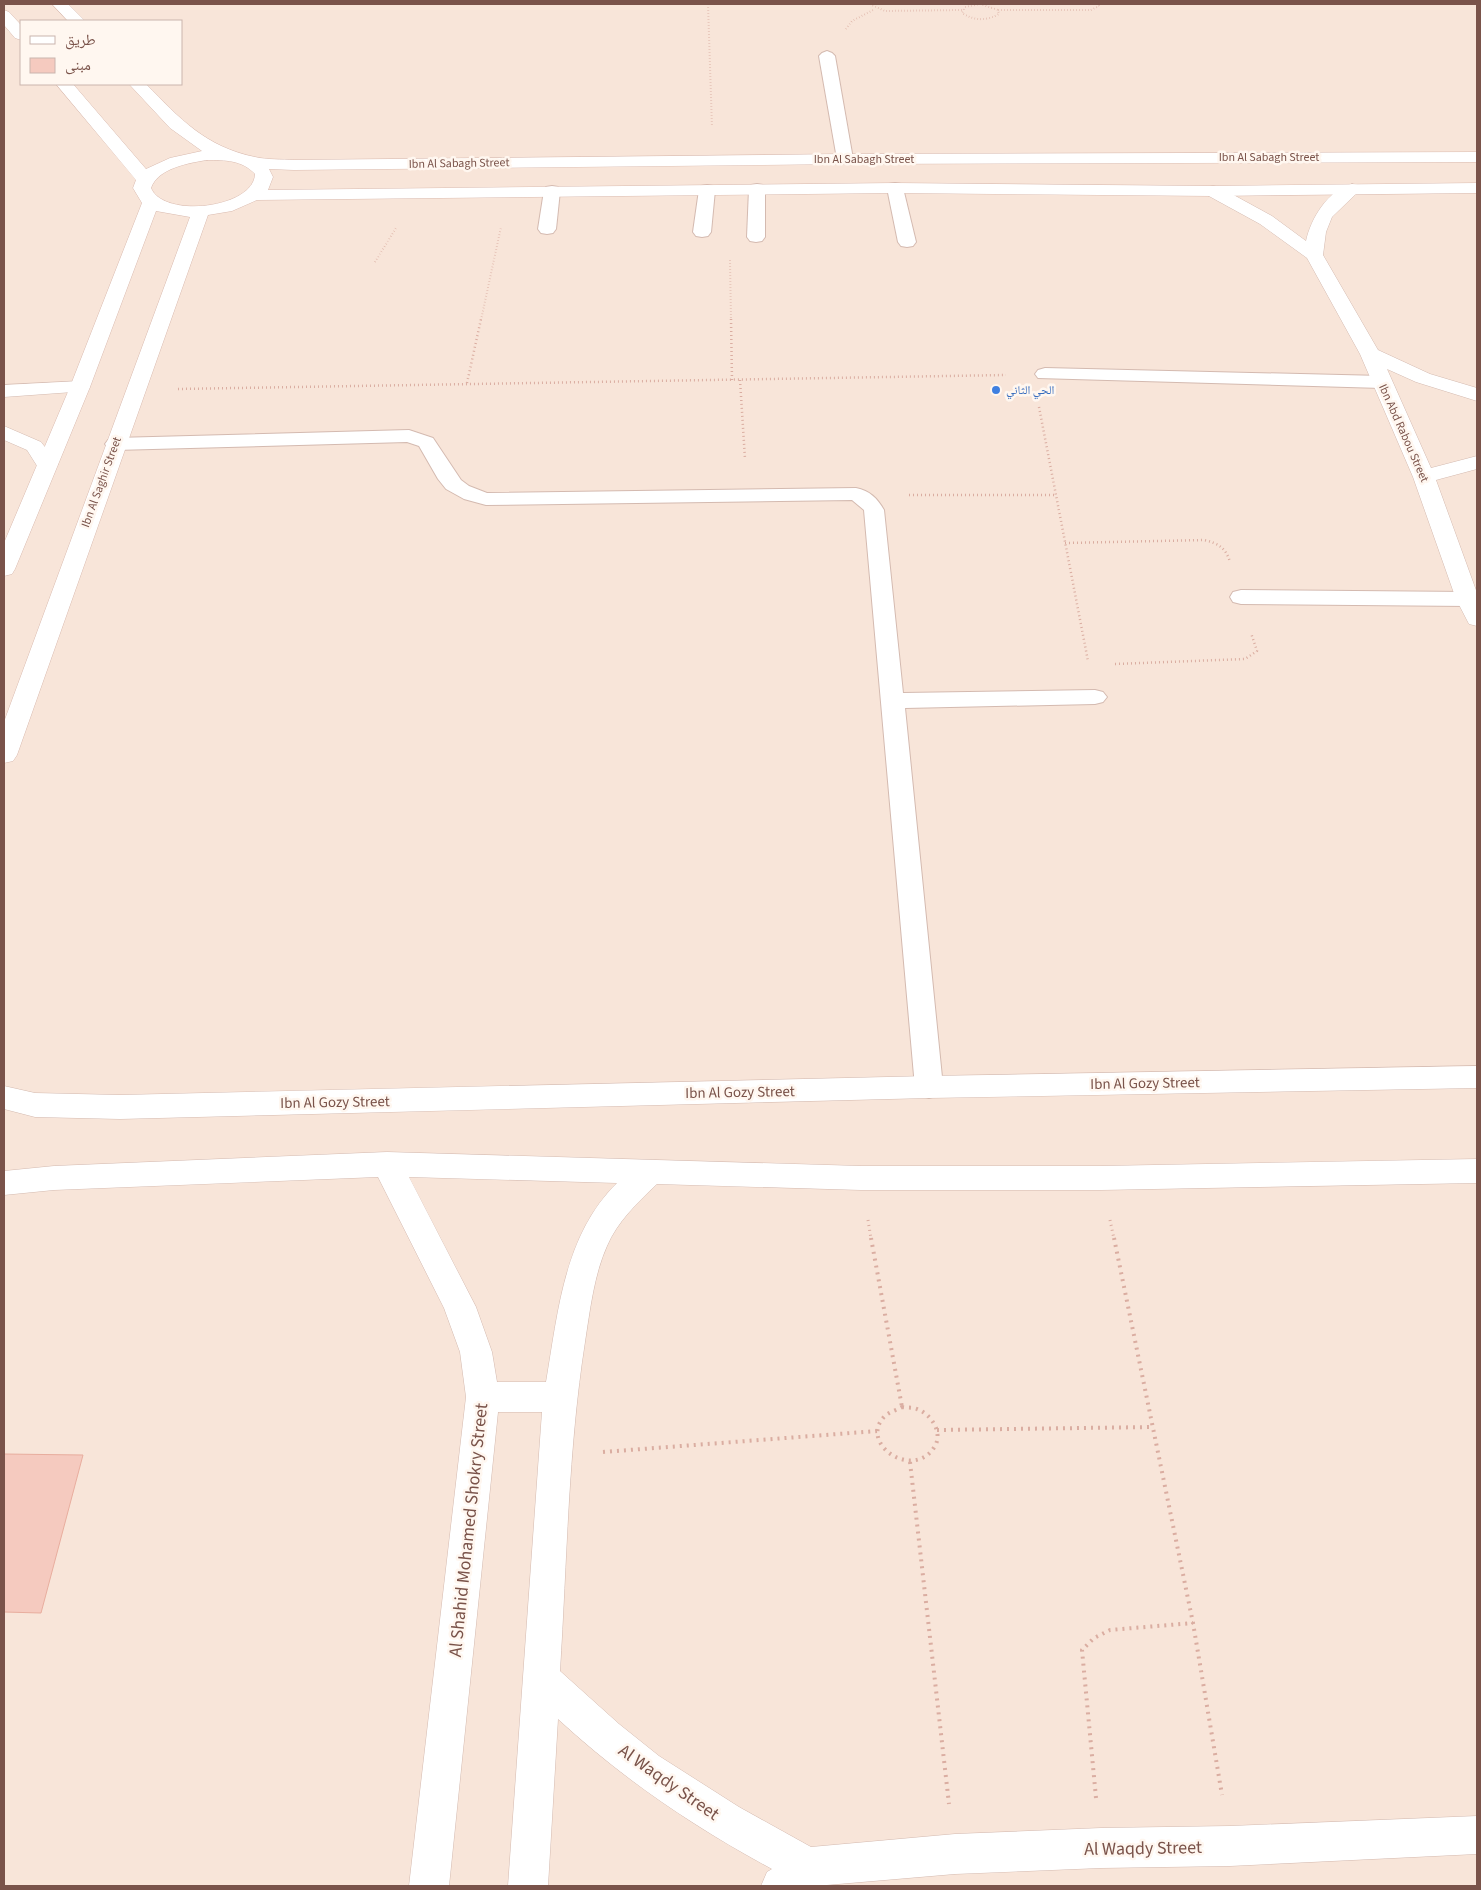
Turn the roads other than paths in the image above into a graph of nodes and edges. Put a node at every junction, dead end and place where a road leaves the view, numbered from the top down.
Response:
1 (60, 4) edge
2 (4, 15) edge
3 (76, 20) edge
4 (20, 34) edge
5 (827, 56) dead end
6 (65, 85) edge
7 (138, 85) edge
8 (226, 156) junction
9 (1477, 156) edge
10 (845, 159) junction
11 (251, 162) junction
12 (146, 180) junction
13 (895, 188) junction
14 (1477, 188) edge
15 (757, 189) junction
16 (1352, 189) junction
17 (707, 190) junction
18 (552, 191) junction
19 (1213, 192) junction
20 (254, 195) junction
21 (151, 202) junction
22 (201, 211) junction
23 (547, 229) dead end
24 (702, 232) dead end
25 (756, 237) dead end
26 (906, 242) dead end
27 (1314, 255) junction
28 (1370, 354) junction
29 (1039, 374) road end
30 (1382, 382) junction
31 (80, 387) junction
32 (4, 391) edge
33 (1477, 395) edge
34 (4, 432) edge
35 (115, 444) junction
36 (1477, 462) edge
37 (48, 464) junction
38 (1424, 477) junction
39 (4, 569) edge
40 (1241, 597) road end
41 (1468, 599) junction
42 (1477, 619) edge
43 (1095, 697) road end
44 (892, 700) junction
45 (4, 754) edge
46 (1477, 1076) edge
47 (928, 1087) junction
48 (4, 1098) edge
49 (387, 1164) junction
50 (651, 1171) junction
51 (1477, 1171) edge
52 (4, 1183) edge
53 (483, 1397) junction
54 (560, 1397) junction
55 (542, 1679) junction
56 (1477, 1835) edge
57 (795, 1877) edge
58 (428, 1886) edge
59 (528, 1886) edge

1 - 3 street
2 - 4 street
5 - 10 lane
6 - 12 street
7 - 8 street
8 - 11 street, Ibn Al Sabagh Street
8 - 12 street
9 - 10 street, Ibn Al Sabagh Street
10 - 11 street, Ibn Al Sabagh Street
11 - 20 street
12 - 21 street
13 - 15 street, Ibn Al Sabagh Street
13 - 19 street, Ibn Al Sabagh Street
13 - 26 lane
14 - 16 street, Ibn Al Sabagh Street
15 - 17 street, Ibn Al Sabagh Street
15 - 25 lane
16 - 19 street, Ibn Al Sabagh Street
16 - 27 street
17 - 18 street, Ibn Al Sabagh Street
17 - 24 lane
18 - 20 street, Ibn Al Sabagh Street
18 - 23 lane
19 - 27 street, Ibn Abd Rabou Street
20 - 22 street
21 - 22 street
21 - 31 street
22 - 35 street, Ibn Al Saghir Street
27 - 28 street, Ibn Abd Rabou Street
28 - 30 street, Ibn Abd Rabou Street
28 - 33 street
29 - 30 lane
30 - 38 street, Ibn Abd Rabou Street
31 - 32 street
31 - 37 street
34 - 37 street
35 - 44 lane
35 - 45 street, Ibn Al Saghir Street
36 - 38 street
37 - 39 street
38 - 41 street, Ibn Abd Rabou Street
40 - 41 lane
41 - 42 street, Ibn Abd Rabou Street
43 - 44 lane
44 - 47 lane
46 - 47 street, Ibn Al Gozy Street
47 - 48 street, Ibn Al Gozy Street
49 - 50 street
49 - 52 street
49 - 53 street, Al Shahid Mohamed Shokry Street
50 - 51 street
50 - 54 street
53 - 54 street
53 - 58 street, Al Shahid Mohamed Shokry Street
54 - 55 street
55 - 57 street, Al Waqdy Street
55 - 59 street
56 - 57 street, Al Waqdy Street

